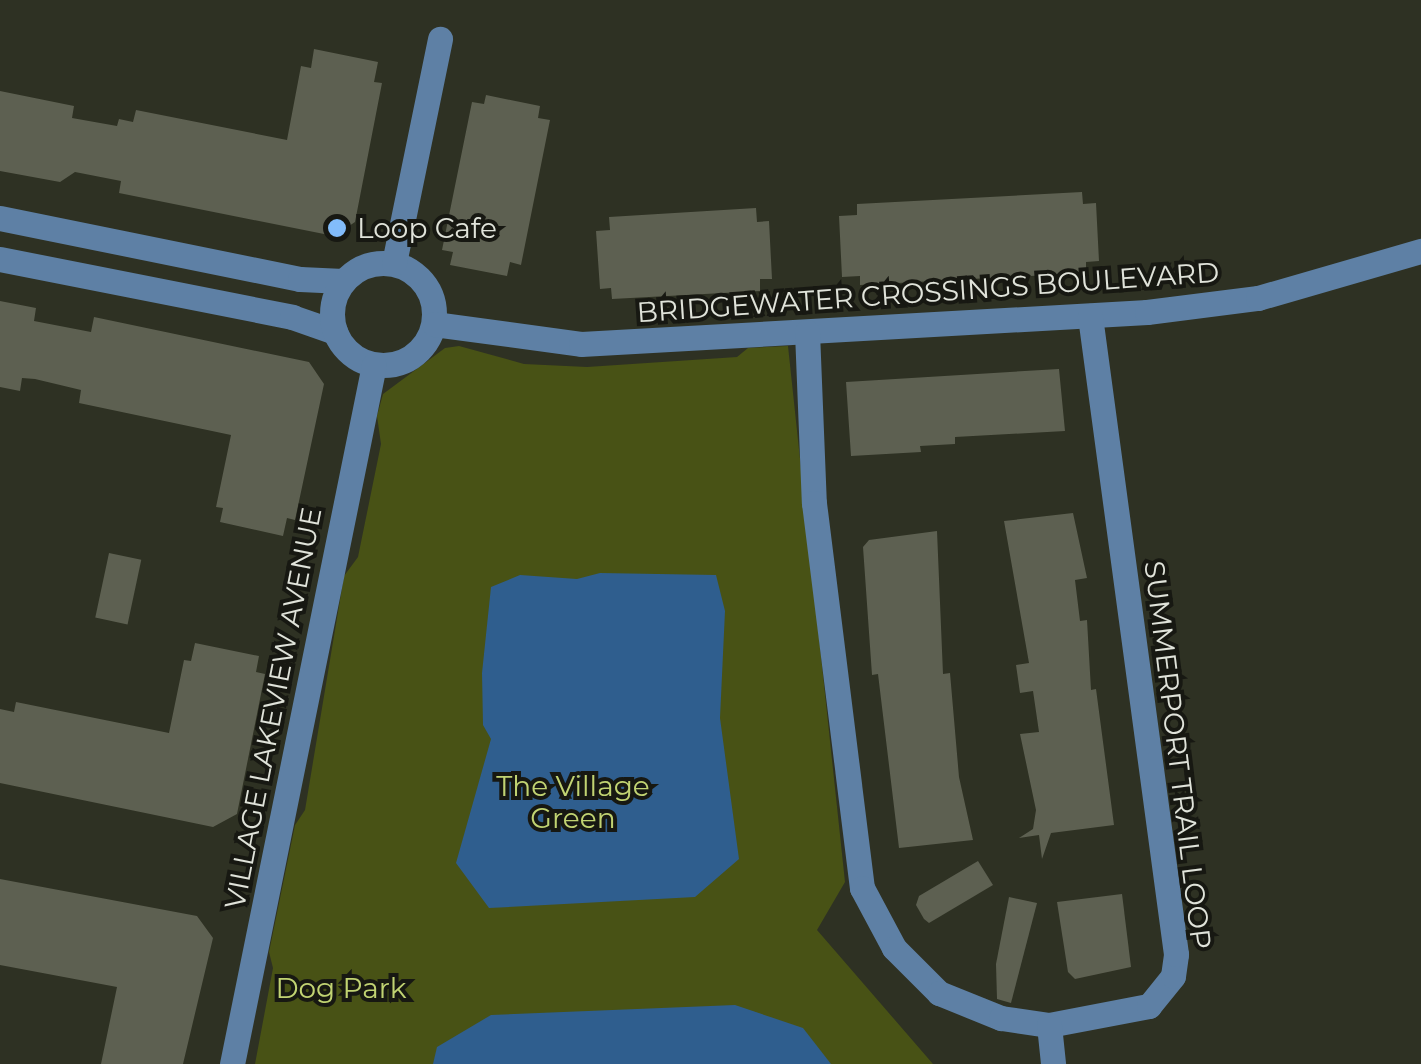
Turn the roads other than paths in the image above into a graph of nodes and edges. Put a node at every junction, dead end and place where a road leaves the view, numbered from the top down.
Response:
1 (440, 39) dead end
2 (0, 218) edge
3 (1421, 251) edge
4 (0, 259) edge
5 (394, 263) junction
6 (344, 281) junction
7 (1090, 316) junction
8 (434, 324) junction
9 (335, 332) junction
10 (807, 332) junction
11 (374, 365) junction
12 (1049, 1025) junction
13 (232, 1064) edge
14 (1054, 1064) edge

1 - 5 street
2 - 6 street
3 - 7 street, BRIDGEWATER CROSSINGS BOULEVARD
4 - 9 street
5 - 6 street
5 - 8 street
6 - 9 street
7 - 10 street, BRIDGEWATER CROSSINGS BOULEVARD
7 - 12 street, SUMMERPORT TRAIL LOOP
8 - 10 street, BRIDGEWATER CROSSINGS BOULEVARD
8 - 11 street
9 - 11 street
10 - 12 street, SUMMERPORT TRAIL LOOP
11 - 13 street, VILLAGE LAKEVIEW AVENUE
12 - 14 street

